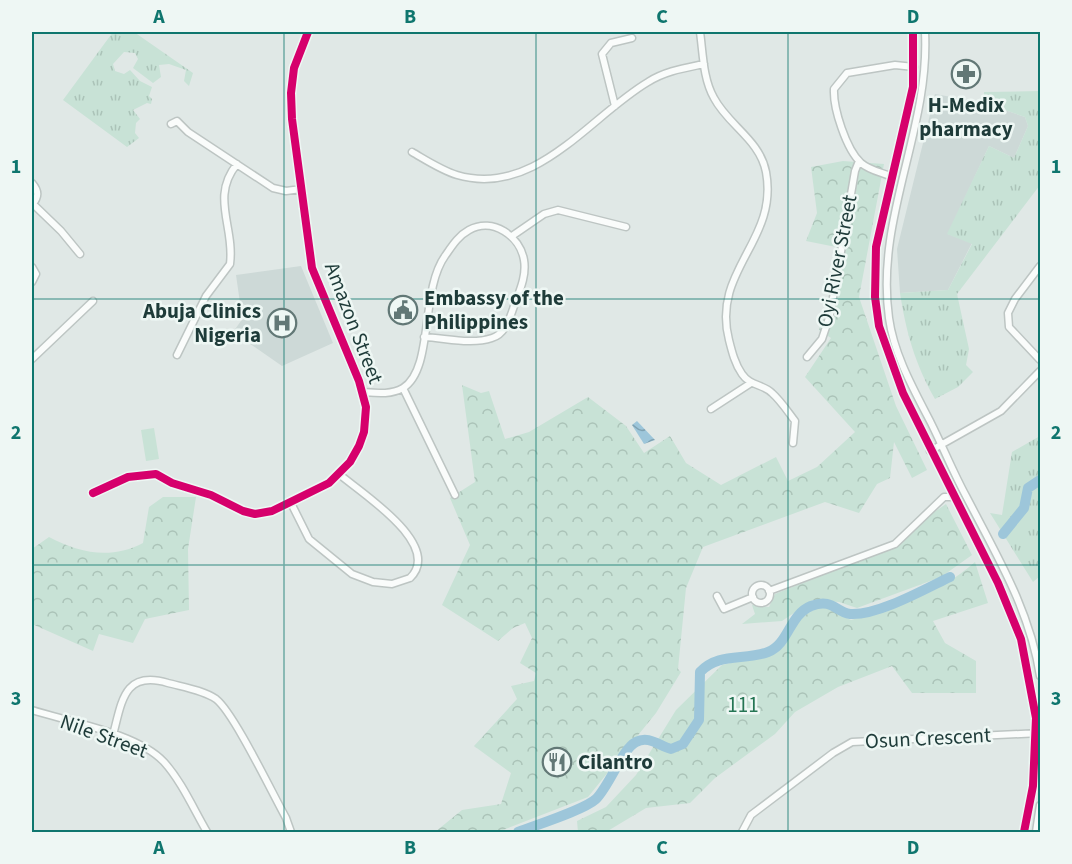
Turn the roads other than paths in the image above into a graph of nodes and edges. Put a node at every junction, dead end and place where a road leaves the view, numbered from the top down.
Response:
1 (308, 32) edge
2 (700, 32) edge
3 (913, 32) edge
4 (925, 32) edge
5 (632, 38) dead end
6 (704, 64) junction
7 (914, 67) junction
8 (615, 106) junction
9 (171, 124) dead end
10 (412, 152) dead end
11 (859, 161) junction
12 (237, 164) junction
13 (890, 176) junction
14 (32, 183) edge
15 (301, 189) junction
16 (32, 205) edge
17 (626, 227) dead end
18 (512, 236) junction
19 (80, 254) dead end
20 (1041, 266) edge
21 (32, 267) edge
22 (32, 282) edge
23 (93, 301) dead end
24 (424, 337) junction
25 (177, 355) dead end
26 (807, 357) dead end
27 (32, 359) edge
28 (1041, 360) edge
29 (1041, 371) edge
30 (751, 383) junction
31 (403, 388) junction
32 (363, 392) junction
33 (711, 409) dead end
34 (793, 442) dead end
35 (941, 443) junction
36 (930, 451) junction
37 (339, 474) junction
38 (93, 493) dead end
39 (454, 495) dead end
40 (953, 496) junction
41 (291, 503) junction
42 (769, 591) junction
43 (717, 596) dead end
44 (753, 597) junction
45 (1041, 676) edge
46 (32, 710) edge
47 (1038, 733) edge
48 (113, 735) junction
49 (1041, 806) edge
50 (207, 832) edge
51 (291, 832) edge
52 (742, 832) edge
53 (1024, 832) edge
54 (1036, 832) edge

1 - 15 street, Amazon Street
2 - 6 street
3 - 7 street
4 - 35 street
5 - 8 street
6 - 8 street
6 - 30 street
7 - 11 street
7 - 13 street
8 - 10 street
9 - 12 street
11 - 13 street
11 - 26 street, Oyi River Street
12 - 15 street
12 - 25 street
13 - 36 street
14 - 16 street
15 - 32 street, Amazon Street
16 - 19 street
17 - 18 street
18 - 24 street
18 - 24 street
20 - 28 street
21 - 22 street
23 - 27 street
24 - 31 street
29 - 35 street
30 - 33 street
30 - 34 street
31 - 32 street
31 - 39 street
32 - 37 street, Amazon Street
35 - 36 street
35 - 45 street
36 - 40 street
37 - 41 street, Amazon Street
37 - 41 street
38 - 41 street, Amazon Street
40 - 42 street
40 - 47 street
42 - 44 street
42 - 44 street
43 - 44 street
46 - 48 street, Nile Street
47 - 52 street, Osun Crescent
47 - 53 street
48 - 50 street, Nile Street
48 - 51 street
49 - 54 street

